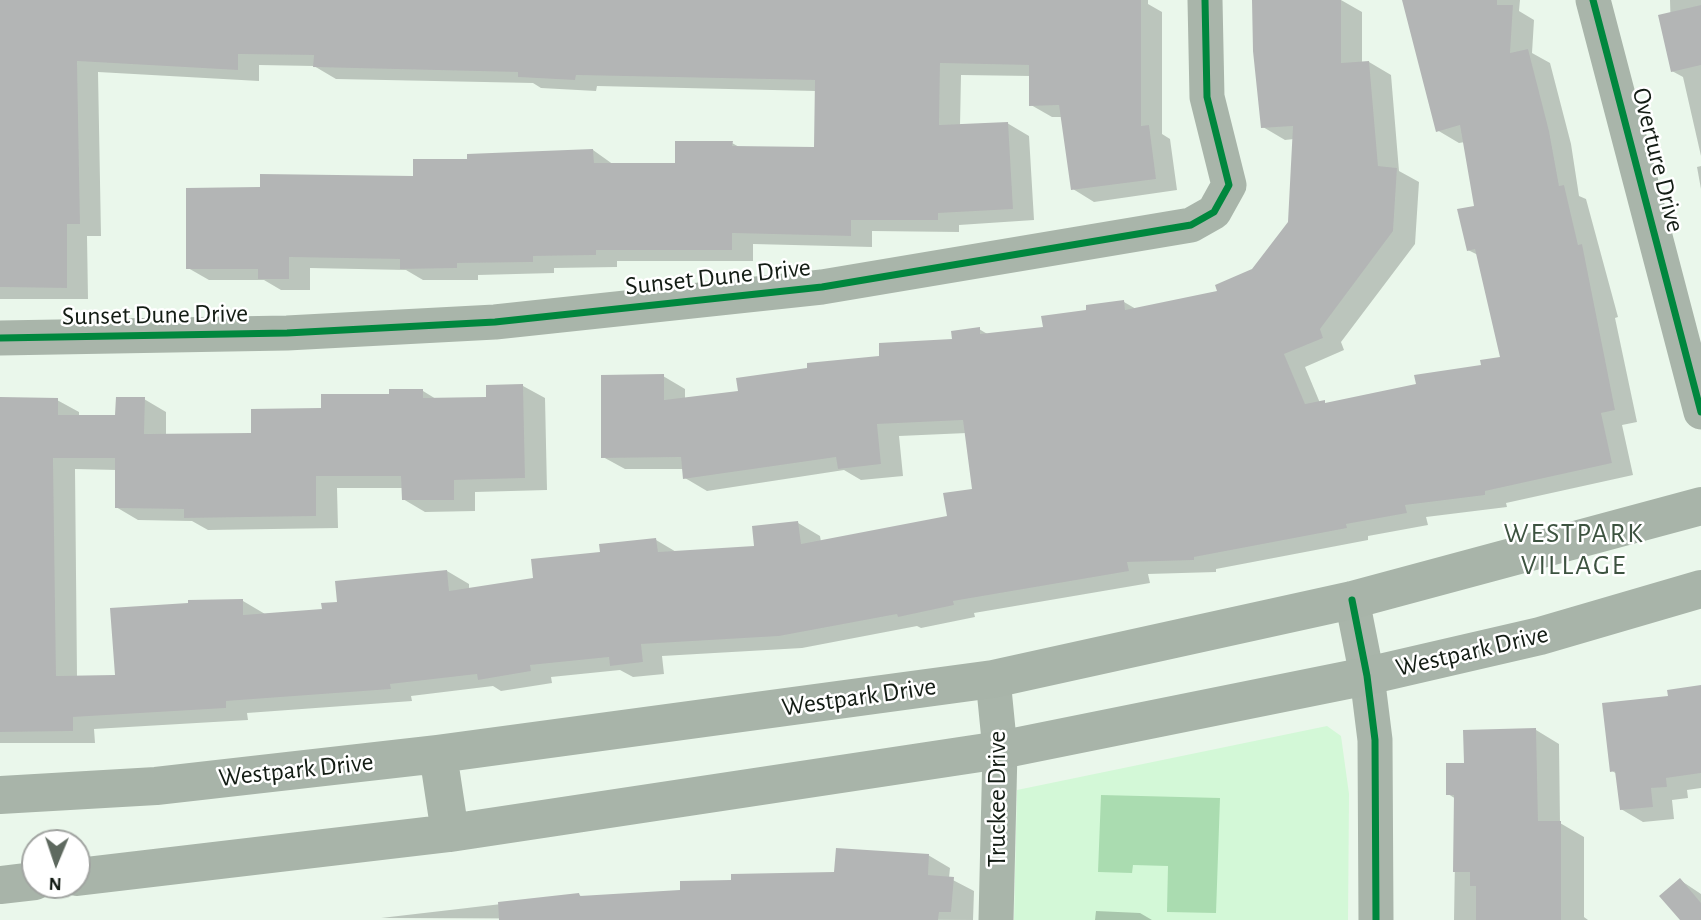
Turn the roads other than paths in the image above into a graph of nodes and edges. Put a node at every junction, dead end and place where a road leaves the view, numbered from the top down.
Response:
1 (1205, 0) edge
2 (1593, 0) edge
3 (0, 338) edge
4 (1701, 412) edge
5 (1701, 506) edge
6 (1701, 590) edge
7 (1352, 600) junction
8 (1367, 676) junction
9 (993, 679) junction
10 (1000, 750) junction
11 (438, 754) junction
12 (0, 794) edge
13 (450, 833) junction
14 (91, 875) edge
15 (21, 882) edge
16 (0, 884) edge
17 (996, 920) edge
18 (1376, 920) edge

1 - 3 street, Sunset Dune Drive
2 - 4 street, Overture Drive
5 - 7 main road, Westpark Drive
6 - 8 main road, Westpark Drive
7 - 8 street
7 - 9 main road, Westpark Drive
8 - 10 main road, Westpark Drive
8 - 18 street
9 - 10 street, Truckee Drive
9 - 11 main road, Westpark Drive
10 - 13 main road, Westpark Drive
10 - 17 street, Truckee Drive
11 - 12 main road, Westpark Drive
11 - 13 main road
13 - 14 main road, Westpark Drive
15 - 16 main road

